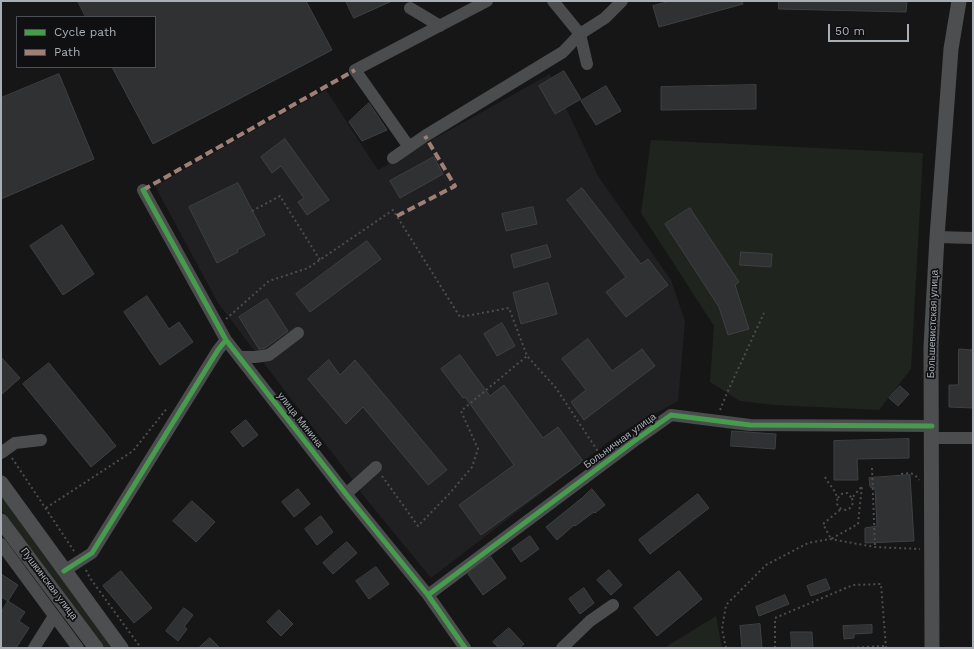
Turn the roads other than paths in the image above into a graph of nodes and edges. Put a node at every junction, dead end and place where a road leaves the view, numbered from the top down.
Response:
1 (487, 1) edge
2 (554, 1) edge
3 (622, 1) edge
4 (959, 1) edge
5 (410, 8) dead end
6 (440, 26) junction
7 (580, 34) junction
8 (587, 64) dead end
9 (410, 147) junction
10 (393, 158) dead end
11 (143, 190) dead end
12 (937, 237) junction
13 (973, 238) edge
14 (298, 332) dead end
15 (226, 340) junction
16 (239, 357) junction
17 (932, 432) junction
18 (973, 438) edge
19 (41, 440) dead end
20 (3, 452) edge
21 (376, 467) road end
22 (1, 483) edge
23 (346, 494) junction
24 (1, 520) edge
25 (1, 544) edge
26 (64, 571) junction
27 (428, 596) junction
28 (613, 605) dead end
29 (54, 616) junction
30 (34, 648) edge
31 (78, 648) edge
32 (96, 648) edge
33 (121, 648) edge
34 (465, 648) edge
35 (562, 648) edge
36 (932, 648) edge

1 - 6 street
2 - 7 street
3 - 7 street
4 - 12 main road, Большевистская улица
5 - 6 street
6 - 9 street
7 - 8 street
7 - 9 street
9 - 10 street
11 - 15 street, улица Минина
12 - 13 street
12 - 17 main road, Большевистская улица
14 - 16 street
15 - 16 street, улица Минина
15 - 26 street
16 - 23 street, улица Минина
17 - 18 street, Больничная улица
17 - 27 street, Больничная улица
17 - 36 main road, Большевистская улица
19 - 20 street
21 - 23 street
22 - 26 main road, Пушкинская улица
23 - 27 street, улица Минина
24 - 32 main road, Пушкинская улица
25 - 29 street
26 - 33 main road, Пушкинская улица
27 - 34 street, улица Минина
28 - 35 street
29 - 30 street
29 - 31 street

